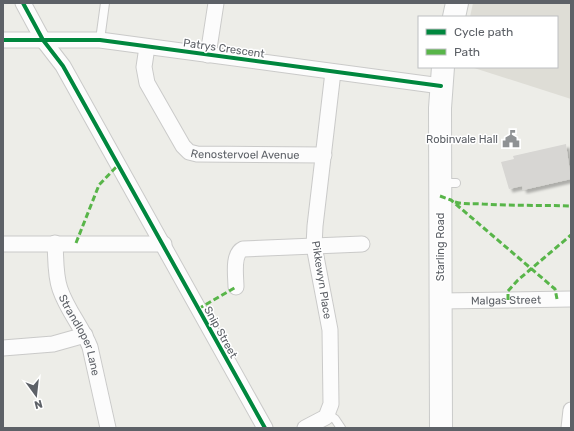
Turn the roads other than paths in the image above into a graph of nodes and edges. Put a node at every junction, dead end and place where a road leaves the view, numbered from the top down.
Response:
1 (23, 3) edge
2 (105, 3) edge
3 (216, 3) edge
4 (457, 3) edge
5 (454, 16) edge
6 (3, 40) edge
7 (43, 40) junction
8 (100, 40) junction
9 (147, 47) junction
10 (208, 55) junction
11 (333, 72) junction
12 (442, 77) edge
13 (324, 155) junction
14 (56, 243) junction
15 (3, 244) edge
16 (164, 244) junction
17 (362, 244) dead end
18 (314, 246) junction
19 (236, 287) dead end
20 (571, 299) edge
21 (441, 301) junction
22 (85, 335) junction
23 (3, 348) edge
24 (571, 410) edge
25 (328, 414) junction
26 (108, 428) edge
27 (265, 428) edge
28 (305, 428) edge
29 (341, 428) edge
30 (441, 428) edge
31 (569, 428) edge

1 - 7 street, Snip Street
2 - 8 lane
3 - 10 street
4 - 5 street
6 - 7 street, Patrys Crescent
7 - 8 street, Patrys Crescent
7 - 16 street, Snip Street
8 - 9 street, Patrys Crescent
9 - 10 street, Patrys Crescent
9 - 13 street, Renostervoel Avenue
10 - 11 street, Patrys Crescent
11 - 12 street, Patrys Crescent
11 - 13 street, Pikkewyn Place
12 - 21 street, Starling Road
13 - 18 street, Pikkewyn Place
14 - 15 street
14 - 16 street
14 - 22 street, Strandloper Lane
16 - 27 street, Snip Street
17 - 18 street
18 - 19 street
18 - 25 street, Pikkewyn Place
20 - 21 street, Malgas Street
21 - 30 street, Starling Road
22 - 23 street
22 - 26 street, Strandloper Lane
24 - 31 street
25 - 28 street
25 - 29 lane

